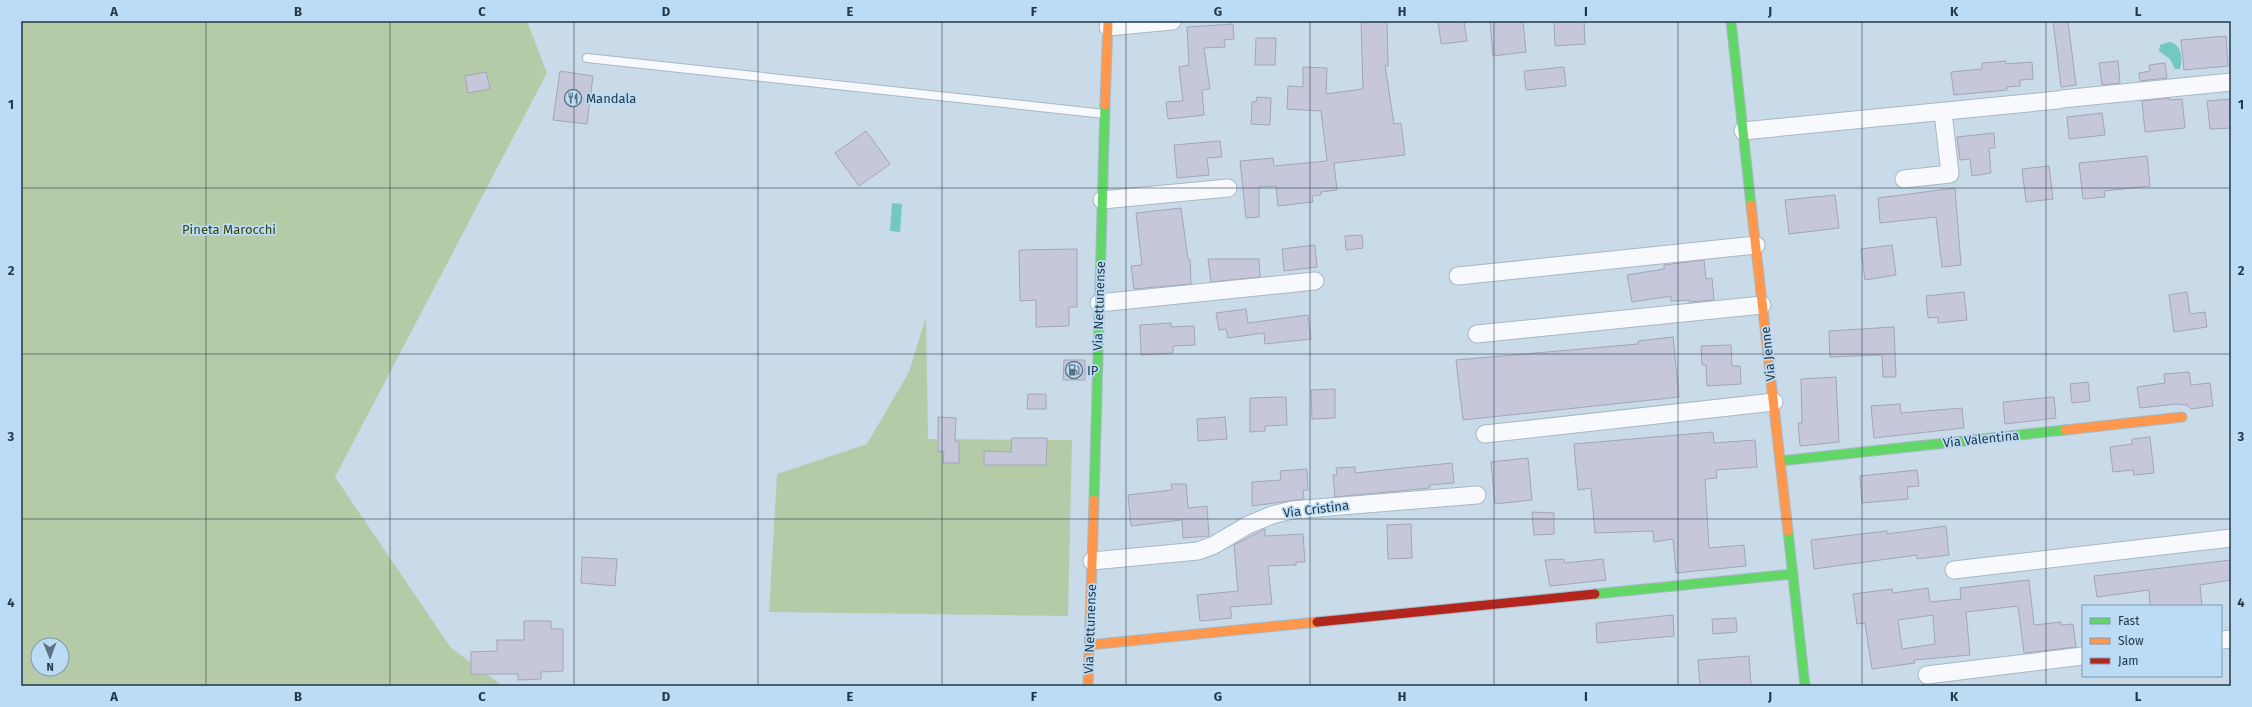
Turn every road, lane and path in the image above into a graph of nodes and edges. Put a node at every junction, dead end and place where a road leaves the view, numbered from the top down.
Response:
1 (1172, 21) edge
2 (1731, 21) edge
3 (1108, 24) edge
4 (587, 58) dead end
5 (2231, 82) edge
6 (1943, 112) junction
7 (1105, 114) junction
8 (1743, 131) junction
9 (1904, 179) dead end
10 (1228, 188) dead end
11 (1102, 200) junction
12 (1756, 245) junction
13 (1458, 276) dead end
14 (1315, 281) dead end
15 (1099, 303) junction
16 (1762, 304) junction
17 (1477, 334) dead end
18 (1774, 402) junction
19 (2182, 417) dead end
20 (1485, 434) dead end
21 (1780, 461) junction
22 (1477, 495) dead end
23 (2231, 538) edge
24 (1092, 561) junction
25 (1954, 570) dead end
26 (1793, 574) junction
27 (1089, 645) junction
28 (2082, 656) edge
29 (1927, 675) dead end
30 (1088, 686) edge
31 (1805, 686) edge

1 - 3 street
2 - 8 street, Via Jenne
3 - 7 street, Via Nettunense
4 - 7 lane
5 - 6 street
6 - 8 street
6 - 9 street
7 - 11 street, Via Nettunense
8 - 12 street, Via Jenne
10 - 11 street
11 - 15 street, Via Nettunense
12 - 13 street
12 - 16 street, Via Jenne
14 - 15 street
15 - 24 street, Via Nettunense
16 - 17 street
16 - 18 street, Via Jenne
18 - 20 street
18 - 21 street, Via Jenne
19 - 21 street, Via Valentina
21 - 26 street, Via Jenne
22 - 24 street, Via Cristina
23 - 25 street
24 - 27 street, Via Nettunense
26 - 27 street
26 - 31 street, Via Jenne
27 - 30 street, Via Nettunense
28 - 29 street

